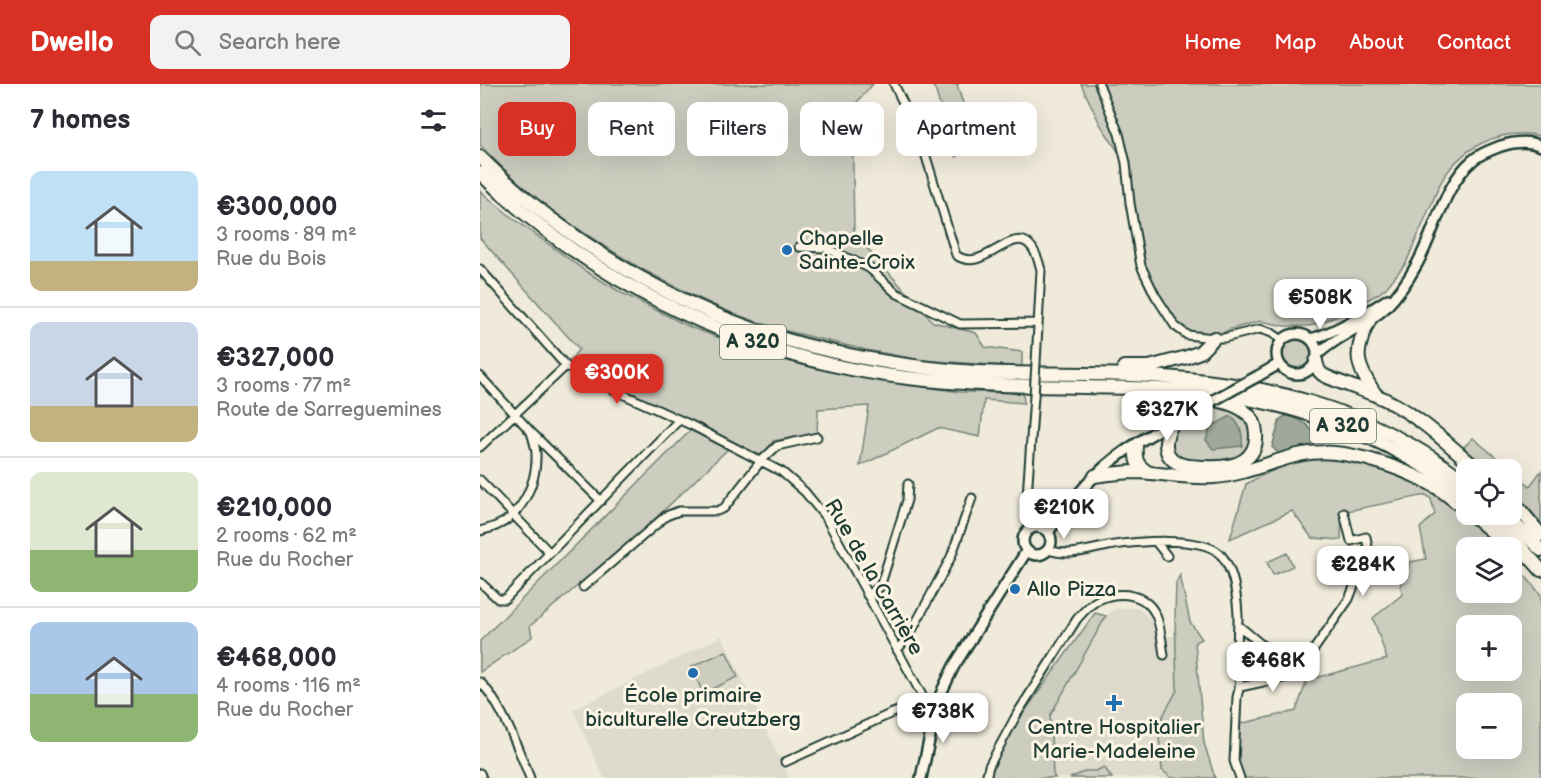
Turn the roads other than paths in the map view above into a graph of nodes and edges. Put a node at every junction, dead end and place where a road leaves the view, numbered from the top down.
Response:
1 (894, 84) edge
2 (1099, 84) edge
3 (1541, 146) edge
4 (480, 157) edge
5 (480, 173) edge
6 (799, 247) dead end
7 (480, 269) edge
8 (1368, 316) junction
9 (1038, 323) junction
10 (1214, 338) junction
11 (1310, 339) junction
12 (1282, 340) junction
13 (1317, 358) junction
14 (1279, 364) junction
15 (566, 366) junction
16 (1066, 374) junction
17 (480, 376) edge
18 (1203, 392) junction
19 (1376, 395) junction
20 (514, 414) junction
21 (679, 420) junction
22 (1172, 423) junction
23 (531, 432) junction
24 (817, 437) dead end
25 (1136, 446) junction
26 (480, 447) edge
27 (1465, 459) edge
28 (761, 461) junction
29 (1149, 473) junction
30 (1456, 474) edge
31 (1095, 476) junction
32 (480, 480) edge
33 (908, 484) dead end
34 (1456, 489) edge
35 (972, 498) dead end
36 (601, 501) junction
37 (1456, 503) edge
38 (1522, 512) edge
39 (1344, 513) dead end
40 (513, 514) junction
41 (1484, 525) edge
42 (1499, 525) edge
43 (1513, 525) edge
44 (1031, 528) junction
45 (480, 531) edge
46 (1048, 532) junction
47 (1541, 536) edge
48 (1498, 537) edge
49 (1156, 542) junction
50 (1170, 542) junction
51 (1049, 550) junction
52 (1026, 552) junction
53 (550, 553) junction
54 (1522, 553) edge
55 (1538, 560) edge
56 (480, 582) edge
57 (583, 587) dead end
58 (867, 595) junction
59 (1238, 625) junction
60 (897, 650) junction
61 (1164, 655) dead end
62 (1294, 672) junction
63 (483, 685) edge
64 (1240, 687) junction
65 (925, 701) junction
66 (937, 705) junction
67 (785, 762) dead end
68 (480, 773) edge
69 (482, 778) edge
70 (530, 778) edge
71 (921, 778) edge
72 (986, 778) edge
73 (1240, 778) edge

1 - 9 street
2 - 10 street
3 - 8 main road
4 - 16 highway, A 320
5 - 18 highway, A 320
6 - 9 street
7 - 15 street
8 - 11 main road
8 - 13 main road
8 - 19 highway
9 - 44 street, bridge
10 - 12 street
10 - 16 highway
11 - 12 main road
11 - 13 main road
12 - 14 main road
13 - 14 main road
13 - 19 highway
14 - 22 main road, bridge
15 - 20 street
15 - 21 street, Rue de la Carrière
16 - 30 highway, A 320
17 - 20 street
18 - 22 highway
18 - 34 highway, A 320
19 - 27 highway
20 - 23 street
20 - 26 street
21 - 28 street, Rue de la Carrière
21 - 36 street
22 - 25 main road
23 - 36 street
23 - 40 street
24 - 28 street
25 - 29 highway
25 - 31 main road
28 - 57 street
28 - 58 street, Rue de la Carrière
29 - 31 highway
29 - 37 highway
31 - 46 main road
32 - 40 street
33 - 58 street
35 - 60 street
36 - 53 street
38 - 47 highway
39 - 62 street
40 - 45 street
40 - 53 street
41 - 48 highway
42 - 55 highway
43 - 55 highway
44 - 46 main road
44 - 52 main road
46 - 51 main road
49 - 50 street
49 - 50 street
49 - 51 street
50 - 59 street
51 - 52 main road
52 - 66 main road
53 - 56 street
54 - 55 highway
58 - 60 street, Rue de la Carrière
59 - 62 street
59 - 64 street
60 - 65 street, Rue de la Carrière
61 - 72 street
62 - 64 street
63 - 70 street
64 - 73 street
65 - 66 street
65 - 67 street
66 - 71 main road
68 - 69 street

